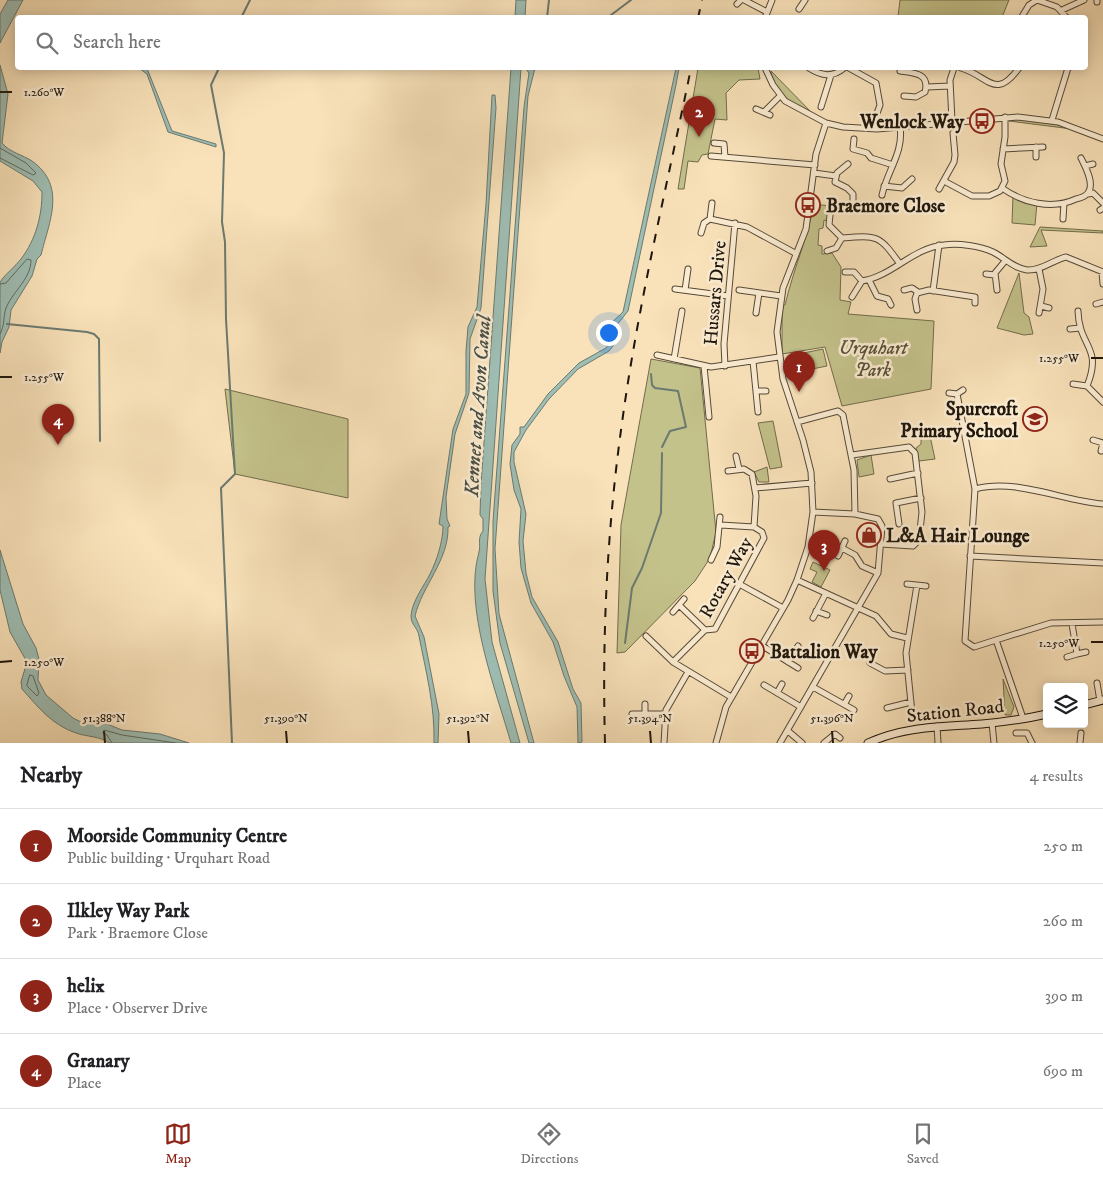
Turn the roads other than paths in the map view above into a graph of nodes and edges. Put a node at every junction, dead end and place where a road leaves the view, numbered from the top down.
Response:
1 (744, 0) edge
2 (772, 0) edge
3 (1037, 0) edge
4 (1084, 0) edge
5 (803, 1) edge
6 (799, 9) dead end
7 (1062, 10) junction
8 (766, 15) edge
9 (1023, 15) edge
10 (1065, 15) edge
11 (766, 70) edge
12 (813, 70) edge
13 (840, 70) edge
14 (853, 70) edge
15 (953, 70) edge
16 (966, 70) edge
17 (1018, 70) edge
18 (1067, 70) edge
19 (900, 71) dead end
20 (830, 75) junction
21 (950, 86) junction
22 (927, 87) junction
23 (780, 96) junction
24 (904, 96) dead end
25 (821, 107) dead end
26 (871, 108) dead end
27 (756, 109) dead end
28 (879, 110) junction
29 (876, 116) dead end
30 (1005, 117) junction
31 (1052, 120) junction
32 (952, 121) junction
33 (826, 123) junction
34 (900, 127) junction
35 (953, 133) dead end
36 (854, 139) dead end
37 (1103, 139) edge
38 (714, 143) dead end
39 (1043, 147) dead end
40 (1036, 148) junction
41 (1003, 149) junction
42 (711, 156) dead end
43 (725, 157) junction
44 (1036, 157) dead end
45 (1081, 158) dead end
46 (848, 164) dead end
47 (1093, 164) dead end
48 (893, 165) junction
49 (814, 166) junction
50 (1085, 166) junction
51 (814, 173) junction
52 (836, 176) junction
53 (912, 179) dead end
54 (944, 181) junction
55 (884, 186) junction
56 (1002, 188) junction
57 (939, 189) dead end
58 (1087, 194) junction
59 (882, 195) dead end
60 (853, 200) dead end
61 (712, 203) dead end
62 (1064, 203) junction
63 (1103, 204) edge
64 (830, 215) dead end
65 (710, 219) junction
66 (1063, 219) dead end
67 (735, 223) junction
68 (701, 233) dead end
69 (842, 238) junction
70 (939, 245) junction
71 (827, 251) dead end
72 (795, 253) junction
73 (1005, 261) junction
74 (900, 264) junction
75 (688, 269) dead end
76 (1039, 269) junction
77 (845, 272) dead end
78 (1103, 272) edge
79 (986, 274) dead end
80 (995, 275) junction
81 (869, 280) junction
82 (862, 281) junction
83 (1103, 284) edge
84 (676, 289) dead end
85 (685, 290) junction
86 (739, 290) dead end
87 (904, 290) dead end
88 (997, 290) dead end
89 (933, 291) junction
90 (918, 292) junction
91 (759, 293) junction
92 (728, 296) junction
93 (781, 296) junction
94 (852, 297) dead end
95 (1103, 302) edge
96 (975, 303) dead end
97 (1096, 304) dead end
98 (891, 305) dead end
99 (1041, 306) junction
100 (1049, 308) dead end
101 (917, 310) dead end
102 (682, 311) dead end
103 (1078, 311) dead end
104 (756, 313) dead end
105 (1038, 313) dead end
106 (1080, 328) junction
107 (1070, 329) dead end
108 (657, 355) dead end
109 (779, 357) junction
110 (674, 359) junction
111 (752, 361) junction
112 (704, 366) junction
113 (725, 366) junction
114 (1073, 384) dead end
115 (1087, 386) junction
116 (963, 390) dead end
117 (756, 391) junction
118 (766, 391) dead end
119 (949, 393) dead end
120 (957, 394) junction
121 (1103, 402) edge
122 (758, 412) dead end
123 (709, 418) dead end
124 (797, 422) junction
125 (1093, 440) dead end
126 (1103, 443) edge
127 (1101, 451) dead end
128 (736, 456) dead end
129 (852, 456) junction
130 (739, 469) junction
131 (728, 471) dead end
132 (918, 473) junction
133 (890, 479) dead end
134 (812, 483) junction
135 (755, 488) junction
136 (975, 489) junction
137 (921, 498) junction
138 (1103, 504) edge
139 (812, 512) junction
140 (855, 514) junction
141 (720, 517) dead end
142 (899, 524) dead end
143 (721, 525) junction
144 (754, 527) junction
145 (845, 540) dead end
146 (881, 544) junction
147 (842, 548) junction
148 (838, 556) dead end
149 (970, 556) junction
150 (711, 560) dead end
151 (1103, 563) edge
152 (878, 573) junction
153 (798, 580) junction
154 (907, 584) dead end
155 (741, 585) junction
156 (917, 586) junction
157 (926, 586) dead end
158 (826, 593) junction
159 (684, 599) dead end
160 (679, 605) junction
161 (783, 608) junction
162 (858, 608) junction
163 (816, 611) junction
164 (673, 612) dead end
165 (827, 615) dead end
166 (812, 618) dead end
167 (1103, 622) edge
168 (1072, 624) junction
169 (705, 630) junction
170 (646, 636) dead end
171 (907, 638) junction
172 (996, 640) junction
173 (761, 645) junction
174 (798, 646) dead end
175 (1086, 652) dead end
176 (1077, 654) junction
177 (1067, 657) dead end
178 (673, 662) junction
179 (788, 662) junction
180 (870, 663) dead end
181 (798, 668) dead end
182 (908, 670) junction
183 (688, 672) junction
184 (1097, 683) dead end
185 (782, 684) dead end
186 (764, 685) dead end
187 (814, 687) junction
188 (777, 693) junction
189 (849, 696) dead end
190 (731, 697) junction
191 (1102, 701) edge
192 (911, 702) junction
193 (845, 703) junction
194 (645, 704) dead end
195 (1088, 704) edge
196 (801, 707) junction
197 (887, 708) dead end
198 (854, 710) dead end
199 (912, 713) dead end
200 (632, 714) dead end
201 (645, 714) junction
202 (665, 714) junction
203 (1043, 715) edge
204 (1023, 718) junction
205 (992, 722) junction
206 (937, 726) junction
207 (788, 730) junction
208 (1016, 733) dead end
209 (1081, 733) dead end
210 (840, 738) dead end
211 (664, 743) edge
212 (716, 743) edge
213 (780, 743) edge
214 (802, 743) edge
215 (824, 743) edge
216 (868, 743) edge
217 (938, 743) edge
218 (994, 743) edge
219 (1032, 743) edge
220 (1080, 743) edge

1 - 8 street
2 - 8 street
3 - 7 street
3 - 9 street
4 - 7 street
5 - 6 street
7 - 10 street
11 - 23 street
12 - 20 street
13 - 20 street
14 - 28 street
15 - 21 street
16 - 17 street
18 - 31 street
19 - 22 street
20 - 25 street
21 - 22 street
21 - 32 street
22 - 24 street
23 - 27 street
23 - 33 street
26 - 28 street
28 - 29 street
30 - 31 street
30 - 32 street
30 - 41 street
31 - 37 street
32 - 34 street
33 - 34 street
33 - 49 street
34 - 48 street
35 - 54 street
36 - 48 street
38 - 43 street
39 - 40 street
40 - 41 street
40 - 44 street
41 - 56 street
42 - 43 street
43 - 49 street
45 - 50 street
46 - 52 street
47 - 50 street
48 - 55 street
49 - 51 street
50 - 58 street
51 - 52 street
51 - 72 street
52 - 60 street
53 - 55 street
54 - 56 street
54 - 57 street
55 - 59 street
56 - 62 street
58 - 62 street
58 - 63 street
61 - 65 street
62 - 66 street
64 - 69 street
65 - 67 street
65 - 68 street
67 - 72 street
67 - 92 street, Hussars Drive
69 - 71 street
69 - 74 street
70 - 73 street
70 - 74 street
70 - 89 street
72 - 93 street
73 - 76 street
73 - 80 street
74 - 81 street
75 - 85 street
76 - 78 street
76 - 99 street
77 - 82 street
78 - 83 street
79 - 80 street
80 - 88 street
81 - 82 street
81 - 98 street
82 - 94 street
84 - 85 street
85 - 92 street
86 - 91 street
87 - 90 street
89 - 90 street
89 - 96 street
90 - 101 street
91 - 93 street
91 - 104 street
92 - 113 street, Hussars Drive
93 - 109 street
95 - 97 street
99 - 100 street
99 - 105 street
102 - 110 street
103 - 106 street
106 - 107 street
106 - 115 street
108 - 110 street
109 - 111 street
109 - 124 street
110 - 112 street
111 - 113 street
111 - 117 street
112 - 113 street
112 - 123 street
114 - 115 street
115 - 121 street
116 - 120 street
117 - 118 street
117 - 122 street
119 - 120 street
120 - 136 street
124 - 129 street
124 - 134 street
125 - 126 street
126 - 127 street
128 - 130 street
129 - 132 street
129 - 140 street
130 - 131 street
130 - 135 street
132 - 133 street
132 - 137 street
134 - 135 street
134 - 139 street
135 - 144 street, Rotary Way
136 - 138 street
136 - 149 street
137 - 142 street
137 - 146 street
139 - 140 street
139 - 153 street
140 - 146 street
141 - 143 street
143 - 144 street
143 - 150 street
144 - 155 street, Rotary Way
145 - 147 street
146 - 152 street
147 - 148 street
147 - 152 street
149 - 151 street
149 - 172 street
152 - 162 street
153 - 158 street
153 - 161 street
154 - 156 street
155 - 161 street
155 - 169 street, Rotary Way
156 - 157 street
156 - 171 street
158 - 162 street
158 - 163 street
159 - 160 street
160 - 164 street
160 - 169 street
161 - 173 street
162 - 171 street
162 - 187 street
163 - 165 street
163 - 166 street
167 - 168 street
168 - 172 street
168 - 176 street
169 - 178 street, Rotary Way
170 - 178 street
171 - 182 street
172 - 204 street
173 - 179 street
173 - 190 street
174 - 179 street
175 - 176 street
176 - 177 street
178 - 183 street
179 - 181 street
180 - 182 street
182 - 192 street
183 - 190 street
183 - 202 street
184 - 191 street
185 - 188 street
186 - 188 street
187 - 193 street
187 - 196 street
188 - 196 street
189 - 193 street
190 - 212 street
191 - 195 street
192 - 197 street
192 - 199 street
193 - 198 street
194 - 201 street
196 - 207 street
200 - 201 street
201 - 202 street
202 - 211 street
203 - 204 street, Station Road
204 - 205 street, Station Road
205 - 206 street, Station Road
205 - 218 street
206 - 216 street, Station Road
206 - 217 street
207 - 213 street
207 - 214 street
208 - 219 street
209 - 220 street
210 - 215 street

